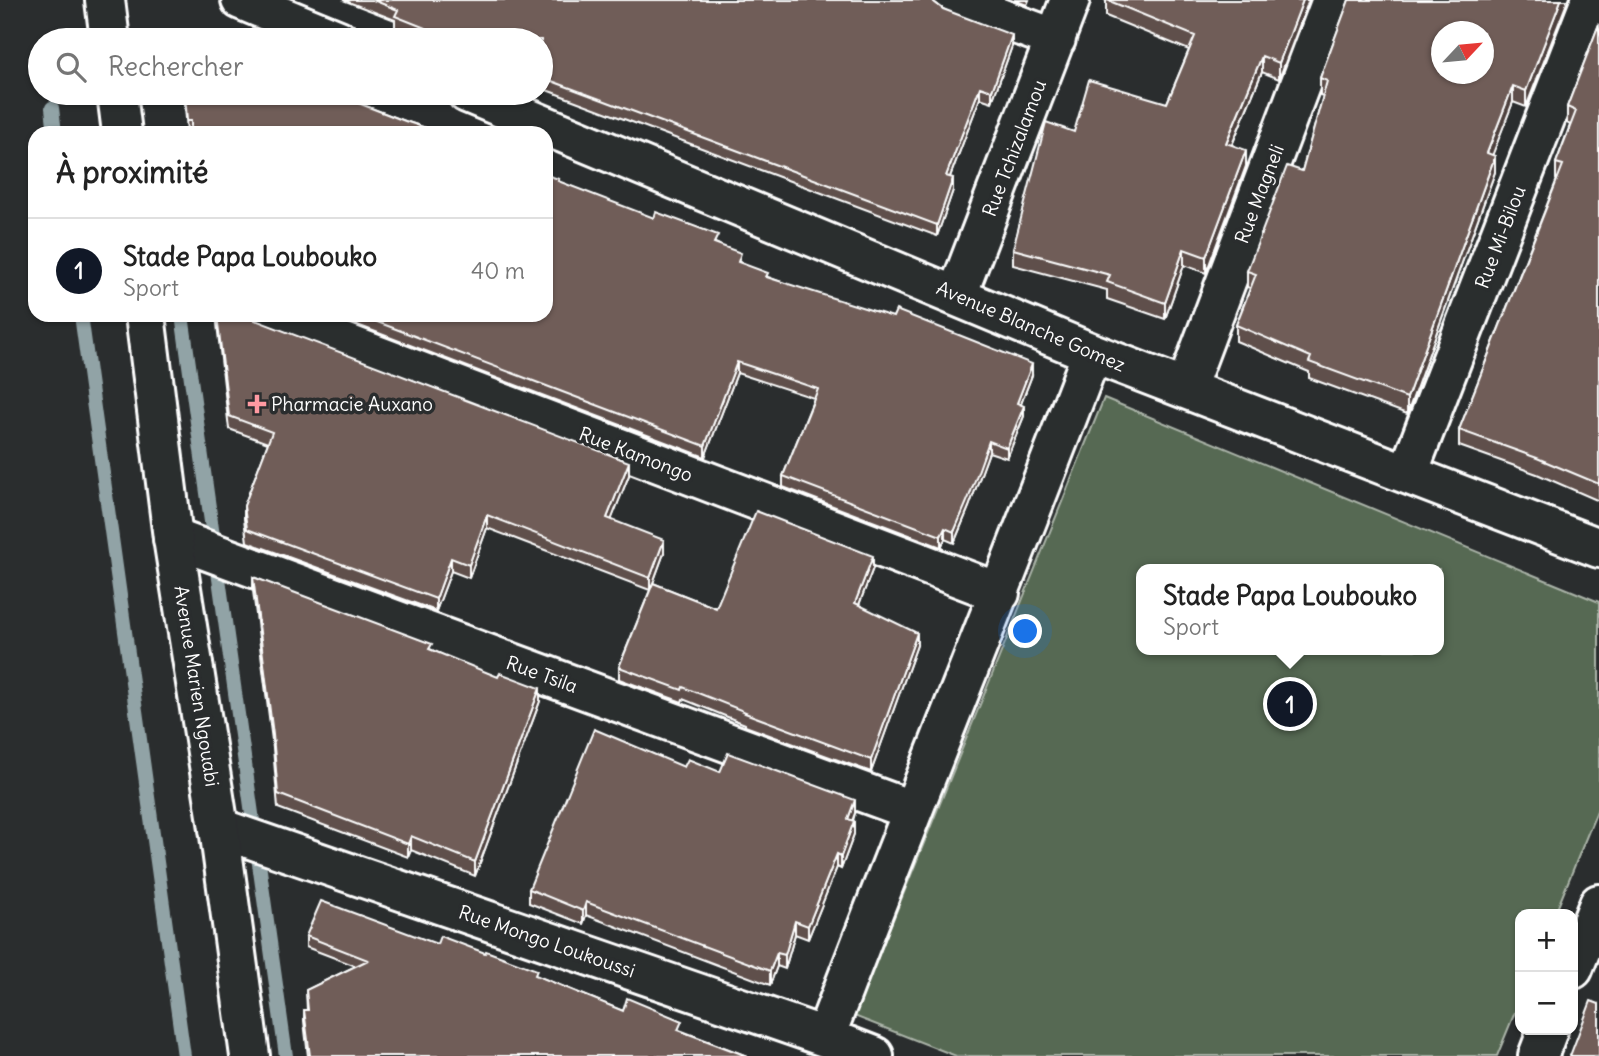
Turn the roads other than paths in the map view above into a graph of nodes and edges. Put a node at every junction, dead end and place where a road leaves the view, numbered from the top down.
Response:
1 (105, 0) edge
2 (242, 0) edge
3 (951, 0) edge
4 (1070, 0) edge
5 (1332, 0) edge
6 (1591, 0) edge
7 (108, 28) edge
8 (310, 28) edge
9 (1056, 39) junction
10 (118, 105) edge
11 (496, 105) edge
12 (121, 126) edge
13 (547, 126) edge
14 (553, 128) edge
15 (957, 295) junction
16 (146, 322) edge
17 (289, 322) edge
18 (1092, 353) junction
19 (1186, 388) junction
20 (1408, 473) junction
21 (173, 538) junction
22 (1599, 548) edge
23 (1000, 593) junction
24 (911, 810) junction
25 (219, 828) junction
26 (1599, 904) edge
27 (1578, 956) edge
28 (1547, 1035) edge
29 (825, 1037) junction
30 (250, 1056) edge
31 (874, 1056) edge
32 (1538, 1056) edge

1 - 7 street
2 - 8 street
3 - 9 street
4 - 9 street, Rue Tchizalamou
5 - 19 street, Rue Magneli
6 - 20 street, Rue Mi-Bilou
9 - 15 street, Rue Tchizalamou
10 - 12 street
11 - 13 street, Avenue Blanche Gomez
14 - 15 street, Avenue Blanche Gomez
15 - 18 street, Avenue Blanche Gomez
16 - 21 street, Avenue Marien Ngouabi
17 - 23 street, Rue Kamongo
18 - 19 street, Avenue Blanche Gomez
18 - 23 street
19 - 20 street, Avenue Blanche Gomez
20 - 22 street, Avenue Blanche Gomez
21 - 24 street, Rue Tsila
21 - 25 street, Avenue Marien Ngouabi
23 - 24 street
24 - 29 street
25 - 29 street, Rue Mongo Loukoussi
25 - 30 street, Avenue Marien Ngouabi
26 - 27 street
28 - 32 street
29 - 31 street, Rue Mongo Loukoussi

